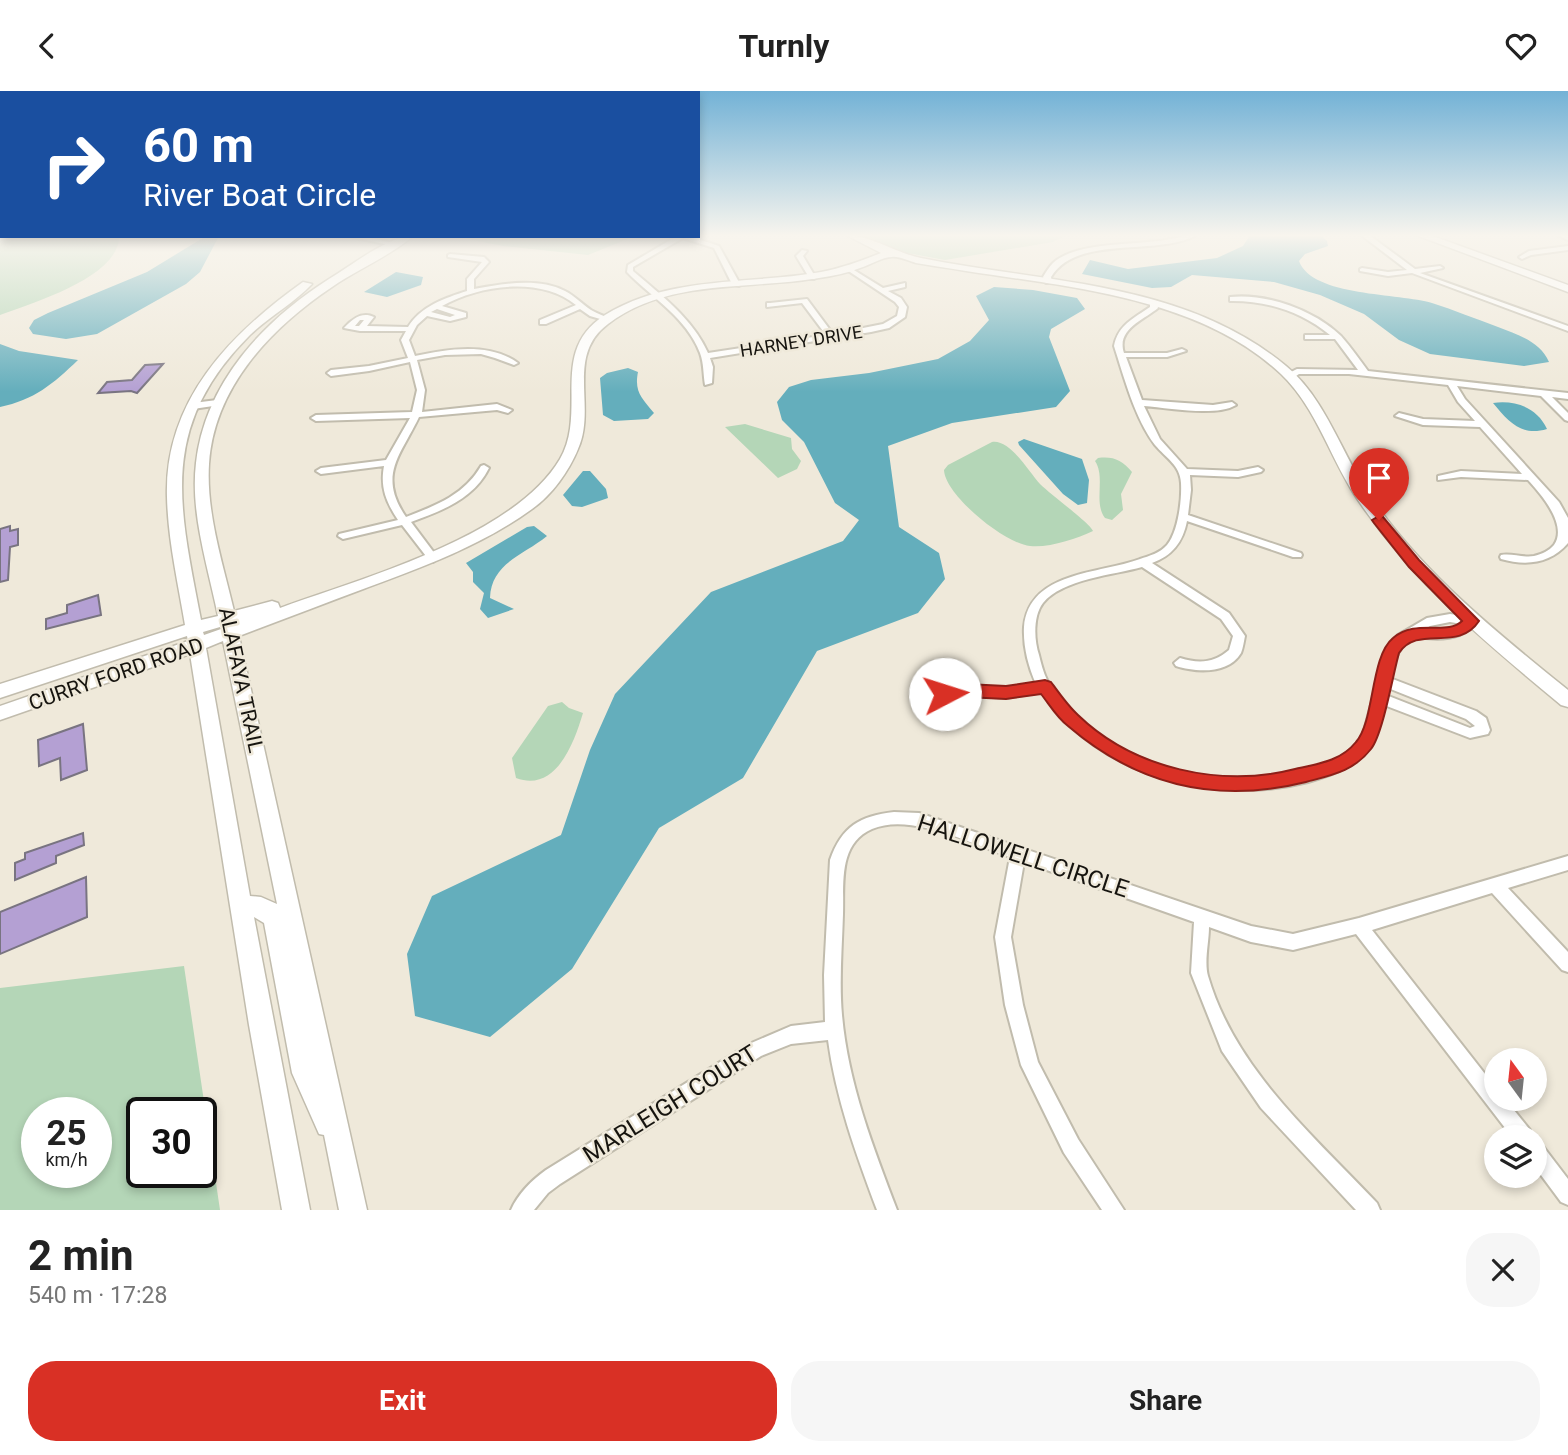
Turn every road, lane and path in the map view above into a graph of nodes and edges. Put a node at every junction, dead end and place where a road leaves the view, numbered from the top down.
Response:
1 (303, 287) edge
2 (322, 287) edge
3 (469, 287) edge
4 (500, 287) edge
5 (550, 287) edge
6 (647, 287) edge
7 (700, 287) edge
8 (878, 287) edge
9 (894, 287) edge
10 (1078, 287) edge
11 (1456, 287) edge
12 (883, 290) junction
13 (471, 293) junction
14 (658, 297) junction
15 (1233, 299) dead end
16 (1153, 303) junction
17 (770, 305) dead end
18 (435, 306) junction
19 (580, 306) junction
20 (425, 313) junction
21 (1138, 317) joint
22 (607, 319) junction
23 (543, 322) dead end
24 (348, 328) joint
25 (360, 329) junction
26 (408, 329) junction
27 (1568, 329) edge
28 (831, 336) junction
29 (1308, 337) dead end
30 (1337, 337) junction
31 (1182, 351) dead end
32 (1122, 355) junction
33 (706, 356) junction
34 (412, 360) junction
35 (514, 363) dead end
36 (331, 373) dead end
37 (1366, 374) junction
38 (1290, 376) junction
39 (708, 383) dead end
40 (1451, 383) junction
41 (1545, 395) junction
42 (1568, 396) edge
43 (217, 403) junction
44 (1141, 403) junction
45 (1232, 405) dead end
46 (192, 406) junction
47 (508, 409) dead end
48 (414, 415) junction
49 (1399, 416) dead end
50 (316, 418) dead end
51 (1568, 418) edge
52 (1483, 424) junction
53 (388, 463) junction
54 (484, 468) dead end
55 (1258, 470) dead end
56 (321, 471) dead end
57 (1183, 471) junction
58 (1531, 477) junction
59 (1441, 478) dead end
60 (1182, 516) junction
61 (404, 522) junction
62 (1567, 535) edge
63 (343, 536) dead end
64 (1297, 555) dead end
65 (1505, 557) dead end
66 (433, 558) junction
67 (1142, 562) junction
68 (1471, 621) junction
69 (229, 627) junction
70 (1416, 632) joint
71 (195, 638) junction
72 (1180, 663) dead end
73 (1384, 681) junction
74 (1045, 687) junction
75 (0, 691) edge
76 (945, 694) dead end
77 (1379, 698) junction
78 (1568, 700) edge
79 (0, 713) edge
80 (1018, 853) junction
81 (1568, 863) edge
82 (1496, 886) junction
83 (242, 907) junction
84 (1202, 916) junction
85 (1359, 926) junction
86 (1568, 964) edge
87 (835, 1030) junction
88 (1514, 1125) edge
89 (342, 1154) junction
90 (1547, 1168) edge
91 (1568, 1195) edge
92 (296, 1210) edge
93 (352, 1210) edge
94 (521, 1210) edge
95 (887, 1210) edge
96 (1114, 1210) edge
97 (1370, 1210) edge

1 - 46 street, ALAFAYA TRAIL
2 - 43 street, ALAFAYA TRAIL
3 - 13 street
4 - 13 street
5 - 19 street
6 - 14 street
7 - 14 street
8 - 12 street, HARNEY DRIVE
9 - 12 street
10 - 16 street
11 - 27 street
12 - 28 street, HARNEY DRIVE
13 - 18 street
14 - 22 street
14 - 33 street
15 - 30 street
16 - 21 street
16 - 38 street
17 - 28 street
18 - 20 street
18 - 20 street
19 - 22 street
19 - 23 street
20 - 26 street
21 - 32 street
22 - 66 street, CURRY FORD ROAD
24 - 25 street
24 - 25 street
25 - 26 street
26 - 34 street
28 - 33 street, HARNEY DRIVE
29 - 30 street
30 - 37 street
31 - 32 street
32 - 44 street
33 - 39 street
34 - 35 street
34 - 36 street
34 - 48 street
37 - 38 street
37 - 40 street
38 - 68 street
40 - 41 street
40 - 52 street
41 - 42 street
41 - 51 street
43 - 46 street
43 - 69 street, ALAFAYA TRAIL
44 - 45 street
44 - 57 street
46 - 71 street, ALAFAYA TRAIL
47 - 48 street
48 - 50 street
48 - 53 street
49 - 52 street
52 - 58 street
53 - 56 street
53 - 61 street
54 - 61 street
55 - 57 street
57 - 60 street
58 - 59 street
58 - 62 street
60 - 64 street
60 - 67 street
61 - 63 street
61 - 66 street
62 - 65 street
66 - 69 street, CURRY FORD ROAD
67 - 72 street
67 - 74 street
68 - 70 street
68 - 78 street
69 - 71 street, CURRY FORD ROAD
69 - 89 street, ALAFAYA TRAIL
70 - 73 street
71 - 75 street, CURRY FORD ROAD
71 - 79 street, CURRY FORD ROAD
71 - 83 street, ALAFAYA TRAIL
73 - 77 street
73 - 77 street
74 - 76 street
74 - 77 street
80 - 84 street, HALLOWELL CIRCLE
80 - 87 street, HALLOWELL CIRCLE
80 - 96 street
81 - 82 street, HALLOWELL CIRCLE
82 - 85 street, HALLOWELL CIRCLE
82 - 86 street
83 - 89 street
83 - 92 street, ALAFAYA TRAIL
84 - 85 street, HALLOWELL CIRCLE
84 - 97 street
85 - 88 street
87 - 94 street, MARLEIGH COURT
87 - 95 street, HALLOWELL CIRCLE
89 - 93 street, ALAFAYA TRAIL
90 - 91 street

